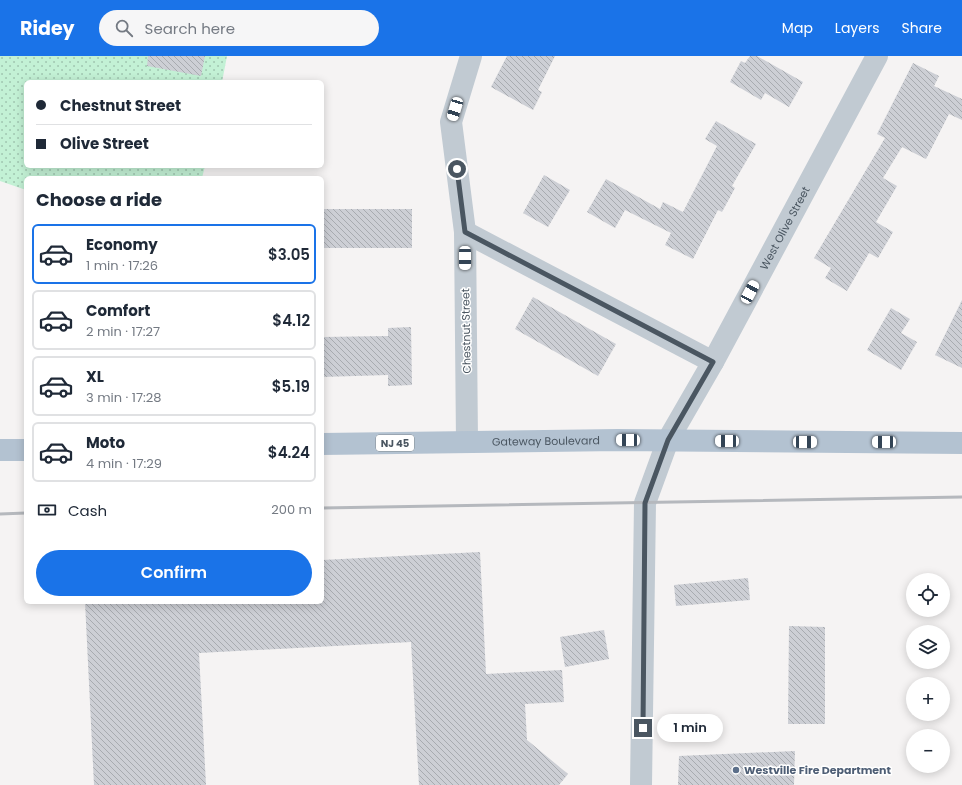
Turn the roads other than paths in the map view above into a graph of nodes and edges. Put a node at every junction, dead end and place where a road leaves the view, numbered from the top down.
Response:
1 (471, 56) edge
2 (877, 56) edge
3 (465, 232) junction
4 (713, 362) junction
5 (668, 440) junction
6 (467, 441) junction
7 (962, 443) edge
8 (324, 444) edge
9 (0, 450) edge
10 (24, 450) edge
11 (641, 785) edge

1 - 3 street, Chestnut Street
2 - 4 street, West Olive Street
3 - 4 street
3 - 6 street, Chestnut Street
4 - 5 street, West Olive Street
5 - 6 main road, Gateway Boulevard / NJ 45
5 - 7 main road, Gateway Boulevard / NJ 45
5 - 11 street, West Olive Street
6 - 8 main road, Gateway Boulevard / NJ 45
9 - 10 main road

